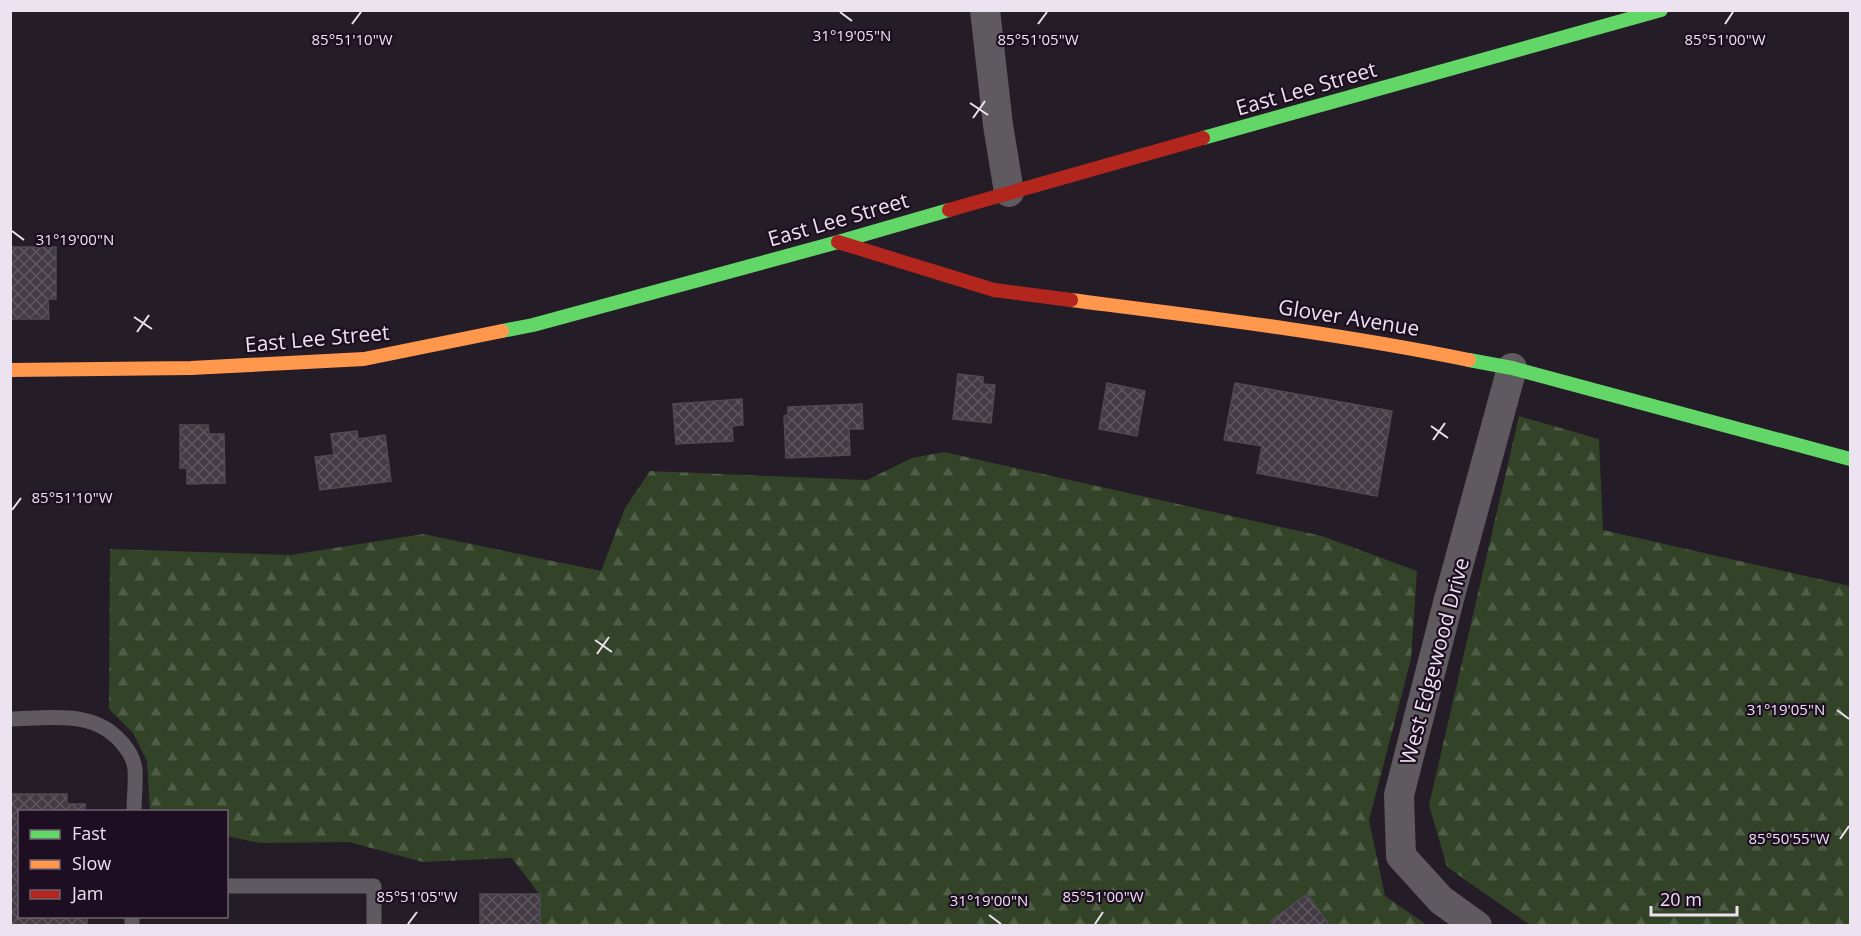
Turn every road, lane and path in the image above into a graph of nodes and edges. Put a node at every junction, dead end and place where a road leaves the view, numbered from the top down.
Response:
1 (985, 10) edge
2 (1661, 10) edge
3 (1009, 192) junction
4 (838, 242) junction
5 (1512, 368) junction
6 (10, 370) edge
7 (1851, 459) edge
8 (10, 719) edge
9 (134, 810) edge
10 (228, 886) edge
11 (374, 926) edge
12 (1477, 926) edge

1 - 3 street
2 - 3 main road, East Lee Street
3 - 4 main road, East Lee Street
4 - 5 main road, Glover Avenue
4 - 6 main road, East Lee Street
5 - 7 main road, Glover Avenue
5 - 12 street, West Edgewood Drive
8 - 9 lane
10 - 11 lane

